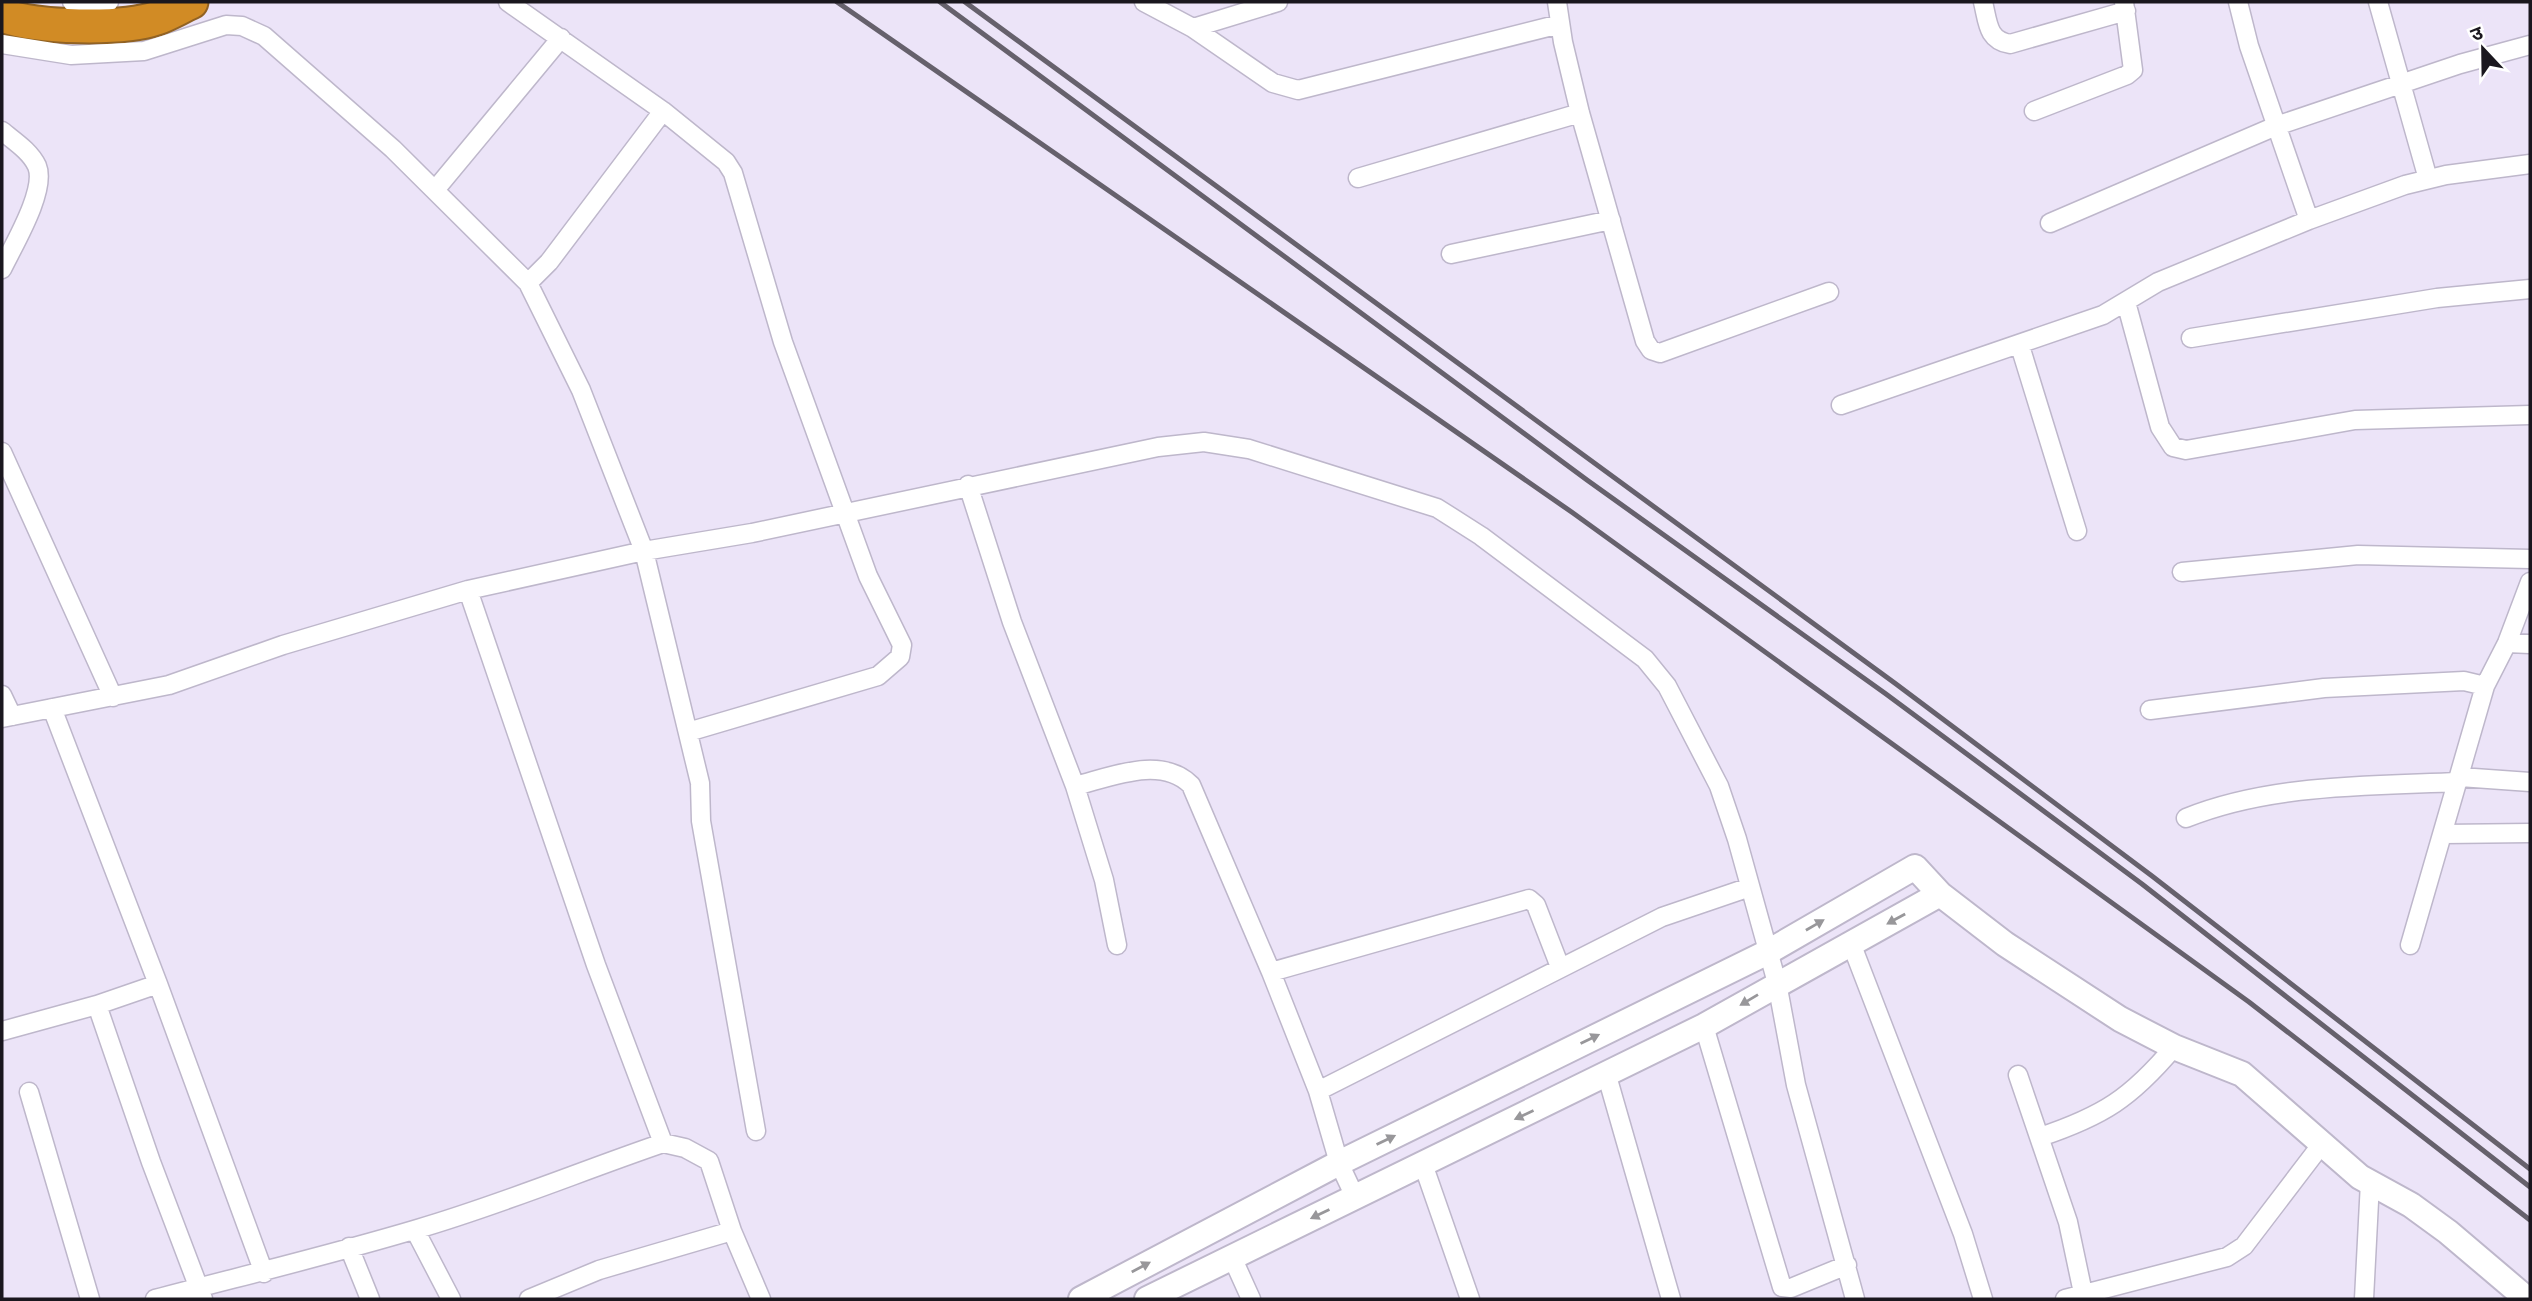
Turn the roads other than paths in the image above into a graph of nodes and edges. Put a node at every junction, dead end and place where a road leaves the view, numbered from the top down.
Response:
1 (72, 2) edge
2 (108, 2) edge
3 (191, 2) edge
4 (508, 2) edge
5 (1144, 2) edge
6 (1278, 2) edge
7 (1557, 2) edge
8 (1983, 2) edge
9 (2238, 2) edge
10 (2378, 2) edge
11 (2125, 6) edge
12 (1241, 7) edge
13 (2, 15) edge
14 (1560, 24) junction
15 (1192, 28) junction
16 (561, 38) junction
17 (2, 44) edge
18 (2530, 45) edge
19 (2400, 86) junction
20 (663, 111) junction
21 (2034, 111) dead end
22 (1580, 113) junction
23 (2276, 126) junction
24 (2, 131) edge
25 (2530, 164) edge
26 (1358, 178) dead end
27 (2428, 179) junction
28 (435, 190) junction
29 (1611, 220) junction
30 (2309, 220) junction
31 (2050, 223) dead end
32 (1451, 254) dead end
33 (2, 269) edge
34 (528, 283) junction
35 (2530, 289) edge
36 (1829, 292) dead end
37 (2126, 302) junction
38 (2192, 338) dead end
39 (2020, 346) junction
40 (1841, 405) dead end
41 (2530, 415) edge
42 (2, 452) edge
43 (968, 485) junction
44 (846, 512) junction
45 (2077, 531) dead end
46 (644, 551) junction
47 (2530, 559) edge
48 (2182, 572) dead end
49 (2530, 582) edge
50 (468, 590) junction
51 (2507, 643) junction
52 (2530, 644) edge
53 (2485, 686) junction
54 (2, 695) edge
55 (113, 696) junction
56 (52, 708) junction
57 (2150, 709) dead end
58 (7, 717) edge
59 (688, 732) junction
60 (2459, 780) junction
61 (2530, 782) edge
62 (1075, 786) junction
63 (2186, 818) dead end
64 (2530, 833) edge
65 (2444, 834) junction
66 (1750, 887) junction
67 (1941, 894) junction
68 (1851, 943) junction
69 (1117, 945) dead end
70 (2410, 945) dead end
71 (1768, 952) junction
72 (1560, 967) junction
73 (1271, 972) junction
74 (1777, 983) junction
75 (158, 984) junction
76 (97, 1005) junction
77 (1704, 1026) junction
78 (2, 1031) edge
79 (2174, 1047) junction
80 (2018, 1075) dead end
81 (1607, 1076) junction
82 (1318, 1091) junction
83 (29, 1092) dead end
84 (756, 1131) dead end
85 (2040, 1137) junction
86 (663, 1143) junction
87 (2321, 1145) junction
88 (1339, 1163) junction
89 (1423, 1164) junction
90 (2370, 1182) junction
91 (1355, 1197) junction
92 (415, 1230) junction
93 (732, 1231) junction
94 (349, 1247) junction
95 (1232, 1257) junction
96 (1846, 1265) junction
97 (264, 1273) junction
98 (201, 1293) edge
99 (2083, 1293) junction
100 (1467, 1298) edge
101 (90, 1299) edge
102 (155, 1299) edge
103 (370, 1299) edge
104 (451, 1299) edge
105 (529, 1299) edge
106 (761, 1299) edge
107 (1081, 1299) edge
108 (1147, 1299) edge
109 (1251, 1299) edge
110 (1671, 1299) edge
111 (1855, 1299) edge
112 (1983, 1299) edge
113 (2065, 1299) edge
114 (2364, 1299) edge
115 (2527, 1299) edge

1 - 2 street
3 - 13 highway
4 - 16 street
5 - 15 street
6 - 12 street
7 - 14 street
8 - 11 street
9 - 23 street
10 - 19 street
11 - 21 street
12 - 15 street
14 - 15 street
14 - 22 street
16 - 20 street
16 - 28 street
17 - 28 street
18 - 19 street
19 - 23 street
19 - 27 street
20 - 34 street
20 - 44 street
22 - 26 street
22 - 29 street
23 - 30 street
23 - 31 street
24 - 33 street
25 - 27 street
27 - 30 street
28 - 34 street
29 - 32 street
29 - 36 street
30 - 37 street
34 - 46 street
35 - 38 street
37 - 39 street
37 - 41 street
39 - 40 street
39 - 45 street
42 - 55 street
43 - 44 street
43 - 62 street
43 - 66 street
44 - 46 street
44 - 59 street
46 - 50 street
46 - 59 street
47 - 48 street
49 - 51 street
50 - 55 street
50 - 86 street
51 - 52 street
51 - 53 street
53 - 57 street
53 - 60 street
54 - 58 street
55 - 56 street
56 - 58 street
56 - 75 street
59 - 84 street
60 - 61 street
60 - 63 street
60 - 65 street
62 - 69 street
62 - 73 street
64 - 65 street
65 - 70 street
66 - 71 street
66 - 72 street
67 -> 68 street
71 -> 67 street
67 - 79 street
68 - 74 street
68 - 112 street
71 - 74 street
88 -> 71 street
72 - 73 street
72 - 82 street
73 - 82 street
74 -> 77 street
74 - 96 street
75 - 76 street
75 - 97 street
76 - 78 street
76 - 98 street
77 - 81 street
77 - 96 street
79 - 85 street
79 - 87 street
80 - 85 street
81 -> 89 street
81 - 110 street
82 - 88 street
83 - 101 street
85 - 99 street
86 - 92 street
86 - 93 street
87 - 90 street
87 - 99 street
88 - 91 street
107 -> 88 street
89 - 91 street
89 - 100 street
90 - 114 street
90 - 115 street
91 -> 95 street
92 - 94 street
92 - 104 street
93 - 105 street
93 - 106 street
94 - 97 street
94 - 103 street
95 - 108 street
95 - 109 street
96 - 111 street
97 - 98 street
98 - 102 street
99 - 113 street

